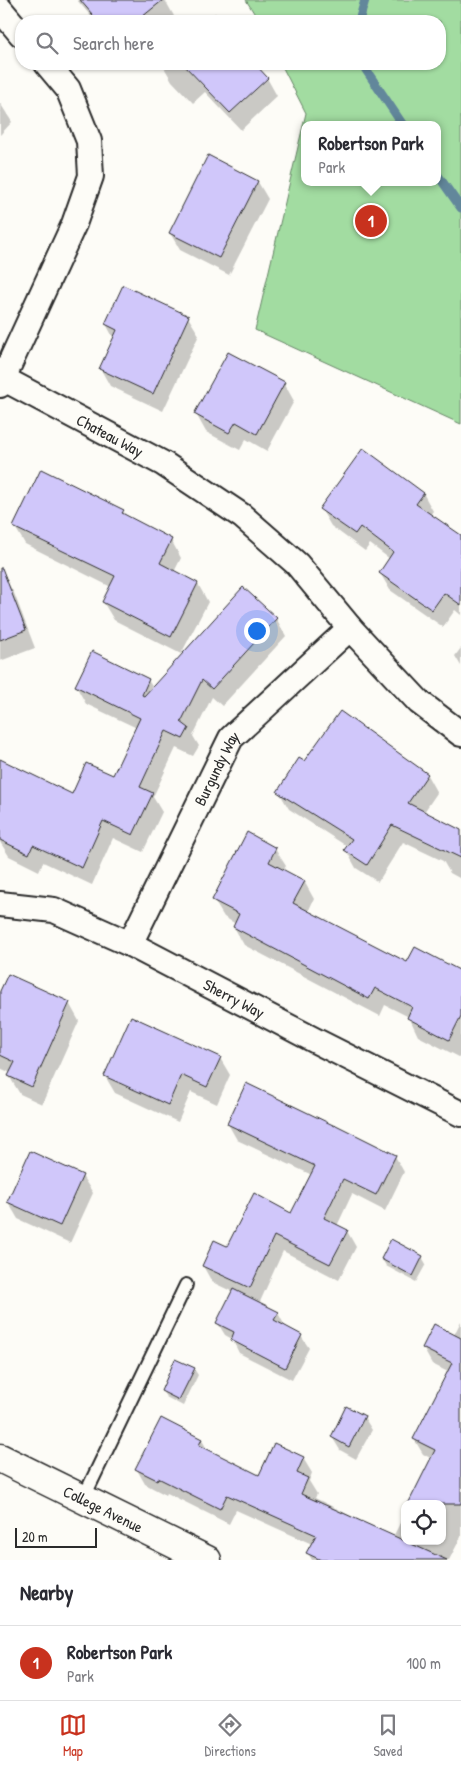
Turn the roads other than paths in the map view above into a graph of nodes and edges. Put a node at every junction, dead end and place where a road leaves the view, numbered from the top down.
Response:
1 (0, 9) edge
2 (15, 27) edge
3 (52, 70) edge
4 (2, 382) edge
5 (350, 628) junction
6 (461, 734) edge
7 (0, 904) edge
8 (130, 944) junction
9 (461, 1114) edge
10 (186, 1285) dead end
11 (0, 1458) edge
12 (83, 1499) junction
13 (207, 1560) edge

1 - 2 street
3 - 4 street, Chateau Way
4 - 5 street, Chateau Way
5 - 6 street, Chateau Way
5 - 8 street, Burgundy Way
7 - 8 street, Sherry Way
8 - 9 street, Sherry Way
10 - 12 lane
11 - 12 street, College Avenue
12 - 13 street, College Avenue

